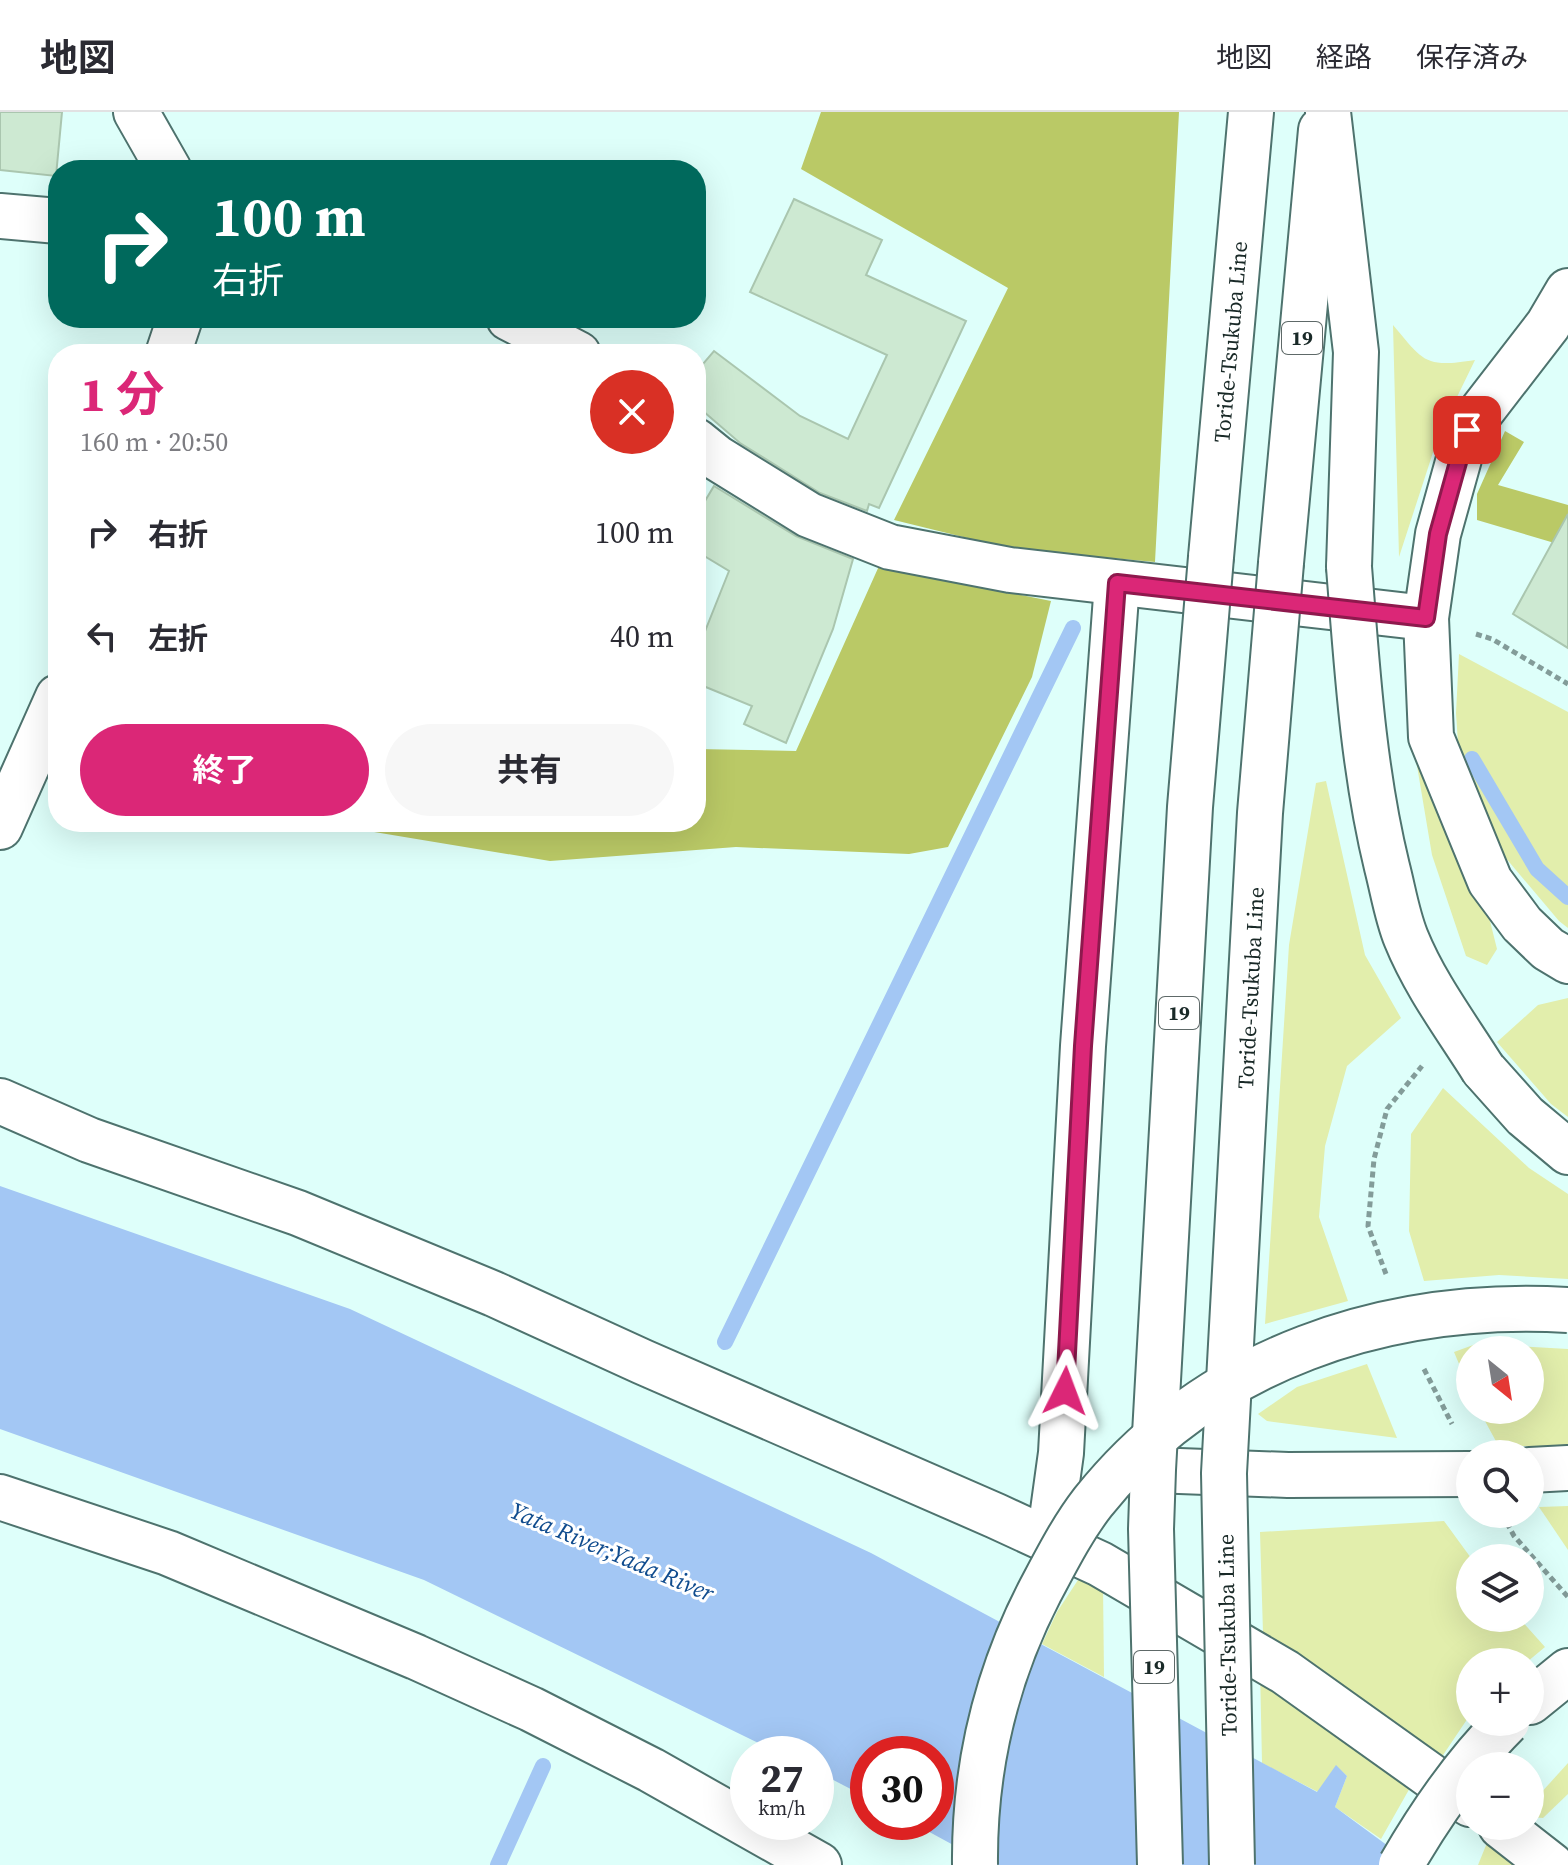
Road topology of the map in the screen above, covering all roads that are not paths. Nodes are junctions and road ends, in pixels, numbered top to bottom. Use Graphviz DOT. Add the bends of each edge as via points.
graph roads {
  1 [pos="136,112"];
  2 [pos="1251,112"];
  3 [pos="1325,112"];
  4 [pos="163,160"];
  5 [pos="0,216"];
  6 [pos="48,220"];
  7 [pos="1568,291"];
  8 [pos="528,328"];
  9 [pos="559,344"];
  10 [pos="706,449"];
  11 [pos="1117,583"];
  12 [pos="1426,618"];
  13 [pos="48,719"];
  14 [pos="0,827"];
  15 [pos="1568,961"];
  16 [pos="0,1101"];
  17 [pos="1568,1152"];
  18 [pos="1568,1310"];
  19 [pos="1153,1470"];
  20 [pos="1224,1473"];
  21 [pos="1456,1474"];
  22 [pos="0,1497"];
  23 [pos="1049,1540"];
  24 [pos="1568,1671"];
  25 [pos="1544,1691"];
  26 [pos="1494,1736"];
  27 [pos="1456,1794"];
  28 [pos="1519,1840"];
  29 [pos="819,1865"];
  30 [pos="975,1865"];
  31 [pos="1160,1865"];
  32 [pos="1232,1865"];
  33 [pos="1401,1865"];
  34 [pos="1551,1865"];
  1 -- 4 [label="main road"];
  2 -- 19 [label="main road, Toride-Tsukuba Line / 19, bridge" via="1189,822"];
  3 -- 17 [label="main road, bridge" via="1356,352 1349,567 1376,822 1406,937 1433,991 1483,1069 1525,1116"];
  3 -- 20 [label="main road, Toride-Tsukuba Line / 19, bridge" via="1260,813"];
  5 -- 6 [label="main road"];
  7 -- 12 [label="main road" via="1467,430 1438,534"];
  8 -- 9 [label="main road"];
  10 -- 11 [label="main road" via="809,515 890,547"];
  11 -- 12 [label="main road"];
  11 -- 23 [label="main road" via="1083,1046 1061,1453"];
  12 -- 15 [label="main road" via="1431,737 1490,881 1522,924"];
  13 -- 14 [label="main road"];
  16 -- 23 [label="main road" via="89,1140 298,1213 494,1294"];
  18 -- 30 [label="main road, bridge" via="1447,1312 1372,1325 1297,1349 1184,1414 1132,1458 1092,1504 1056,1561 1003,1678 984,1749"];
  19 -- 20 [label="main road"];
  19 -- 31 [label="main road, Toride-Tsukuba Line / 19, bridge"];
  20 -- 21 [label="main road"];
  20 -- 32 [label="main road, Toride-Tsukuba Line / 19, bridge"];
  22 -- 29 [label="main road" via="168,1553 416,1657 651,1770"];
  23 -- 27 [label="main road" via="1285,1672"];
  24 -- 25 [label="main road"];
  26 -- 33 [label="main road, bridge" via="1438,1804"];
  28 -- 34 [label="main road"];
}
